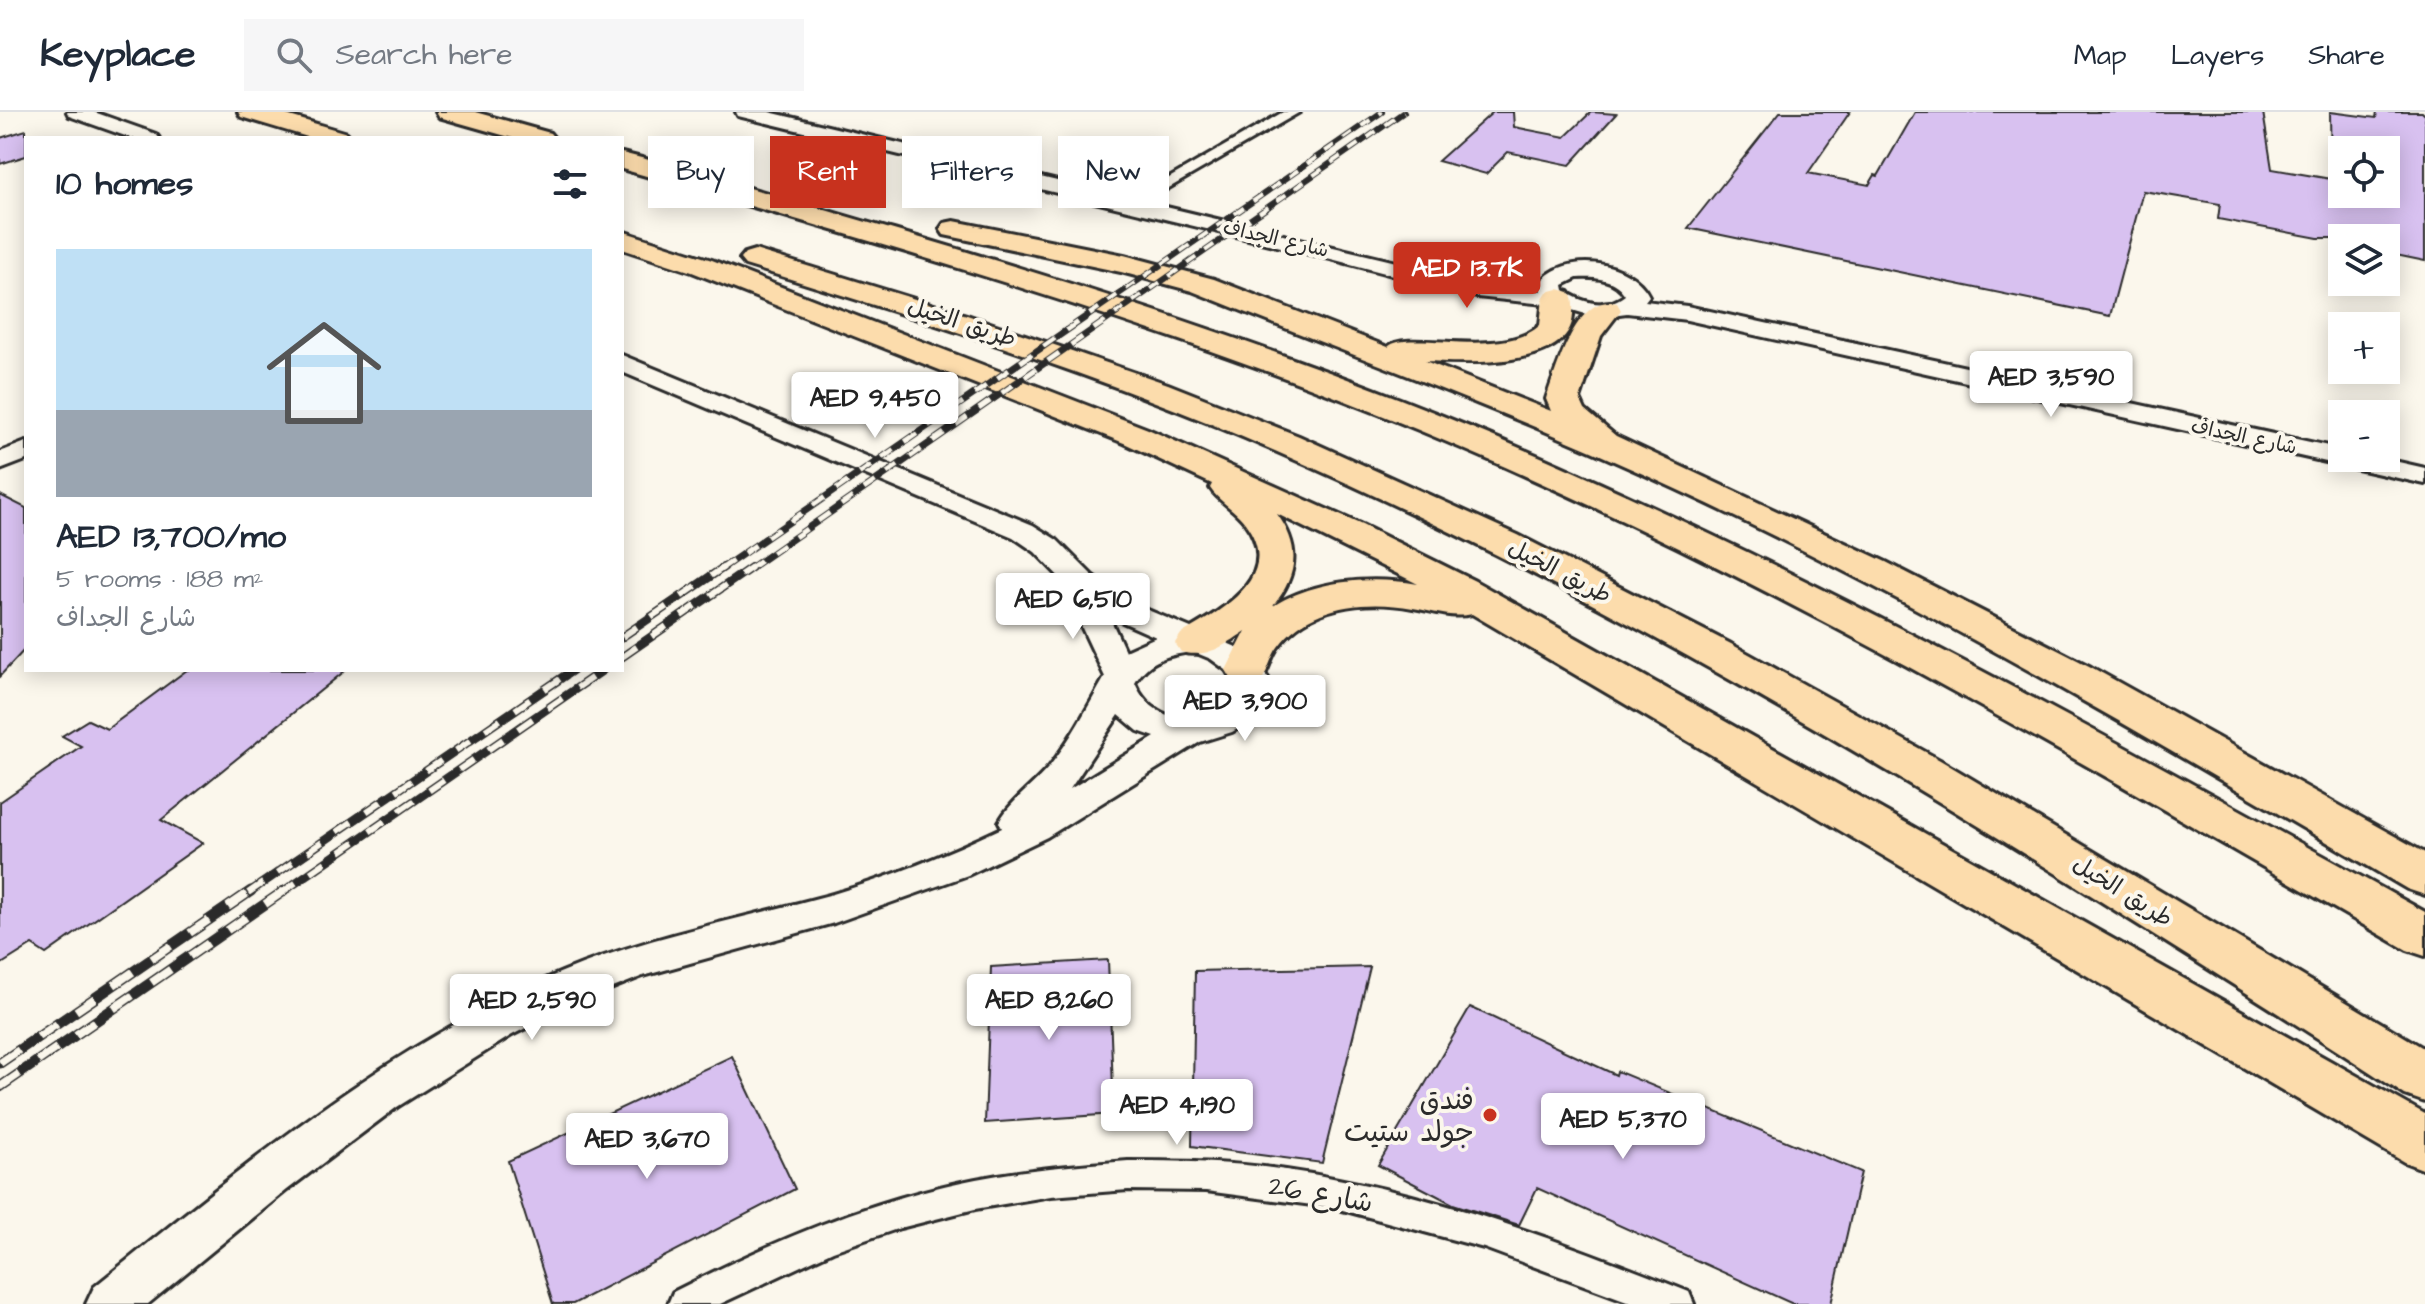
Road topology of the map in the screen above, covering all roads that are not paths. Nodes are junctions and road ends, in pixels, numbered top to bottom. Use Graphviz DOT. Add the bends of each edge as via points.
graph roads {
  1 [pos="76,112"];
  2 [pos="250,112"];
  3 [pos="448,112"];
  4 [pos="745,112"];
  5 [pos="1293,112"];
  6 [pos="143,136"];
  7 [pos="331,136"];
  8 [pos="534,136"];
  9 [pos="624,162"];
  10 [pos="648,169"];
  11 [pos="1175,181"];
  12 [pos="1169,182"];
  13 [pos="1169,185"];
  14 [pos="1058,186"];
  15 [pos="754,188"];
  16 [pos="754,199"];
  17 [pos="1147,208"];
  18 [pos="1181,216"];
  19 [pos="624,220"];
  20 [pos="624,241"];
  21 [pos="1558,291"];
  22 [pos="1622,303"];
  23 [pos="1253,305"];
  24 [pos="624,364"];
  25 [pos="24,432"];
  26 [pos="1136,436"];
  27 [pos="0,442"];
  28 [pos="24,451"];
  29 [pos="1629,454"];
  30 [pos="0,462"];
  31 [pos="2425,476"];
  32 [pos="1082,583"];
  33 [pos="1195,642"];
  34 [pos="1564,649"];
  35 [pos="1247,670"];
  36 [pos="1119,680"];
  37 [pos="1193,730"];
  38 [pos="983,850"];
  39 [pos="2425,876"];
  40 [pos="2425,936"];
  41 [pos="2425,1078"];
  42 [pos="2425,1144"];
  43 [pos="111,1304"];
  44 [pos="685,1304"];
  45 [pos="1677,1304"];
  1 -- 6 [label="street"];
  2 -- 7 [label="highway"];
  3 -- 8 [label="highway"];
  4 -- 14 [label="street, شارع الجداف"];
  5 -- 11 [label="street"];
  9 -- 10 [label="highway"];
  11 -- 12 [label="street"];
  11 -- 13 [label="street"];
  11 -- 18 [label="street" via="1167,203"];
  15 -- 23 [label="highway" via="1124,264"];
  16 -- 40 [label="highway" via="1189,331 1321,379 1555,477 1894,641"];
  17 -- 18 [label="street, شارع الجداف"];
  18 -- 21 [label="street, شارع الجداف" via="1518,297"];
  19 -- 41 [label="highway, طريق الخيل" via="1019,340 1271,436 1432,508 1773,683 1978,802"];
  20 -- 26 [label="highway" via="702,266"];
  21 -- 22 [label="street, شارع الجداف" via="1584,308"];
  21 -- 22 [label="street, شارع الجداف" via="1586,271 1609,274 1628,282"];
  21 -- 23 [label="highway" via="1556,324 1544,338 1466,353 1383,346"];
  22 -- 29 [label="highway" via="1586,335 1563,399 1578,423"];
  22 -- 31 [label="street, شارع الجداف"];
  23 -- 29 [label="highway"];
  24 -- 32 [label="street" via="1023,531 1066,563"];
  25 -- 27 [label="street"];
  26 -- 33 [label="highway" via="1248,502 1265,519 1274,539 1276,561 1255,603"];
  26 -- 34 [label="highway" via="1348,533"];
  28 -- 30 [label="street"];
  29 -- 39 [label="highway" via="1872,570 2076,677"];
  32 -- 33 [label="street" via="1132,615"];
  32 -- 36 [label="street"];
  33 -- 35 [label="street" via="1218,647"];
  33 -- 36 [label="street" via="1140,654"];
  34 -- 35 [label="highway" via="1455,604 1413,594 1368,592 1323,598 1284,617 1259,642"];
  34 -- 42 [label="highway"];
  35 -- 37 [label="street" via="1252,685 1236,715"];
  36 -- 37 [label="street" via="1126,705 1148,723"];
  36 -- 38 [label="street" via="1081,750 1055,784"];
  37 -- 38 [label="street" via="1033,828"];
  38 -- 43 [label="street" via="871,896 644,958 560,991 474,1034 389,1087"];
  44 -- 45 [label="street, شارع 26" via="810,1242 953,1196 1096,1176 1190,1175 1285,1184 1379,1203 1584,1267"];
}
